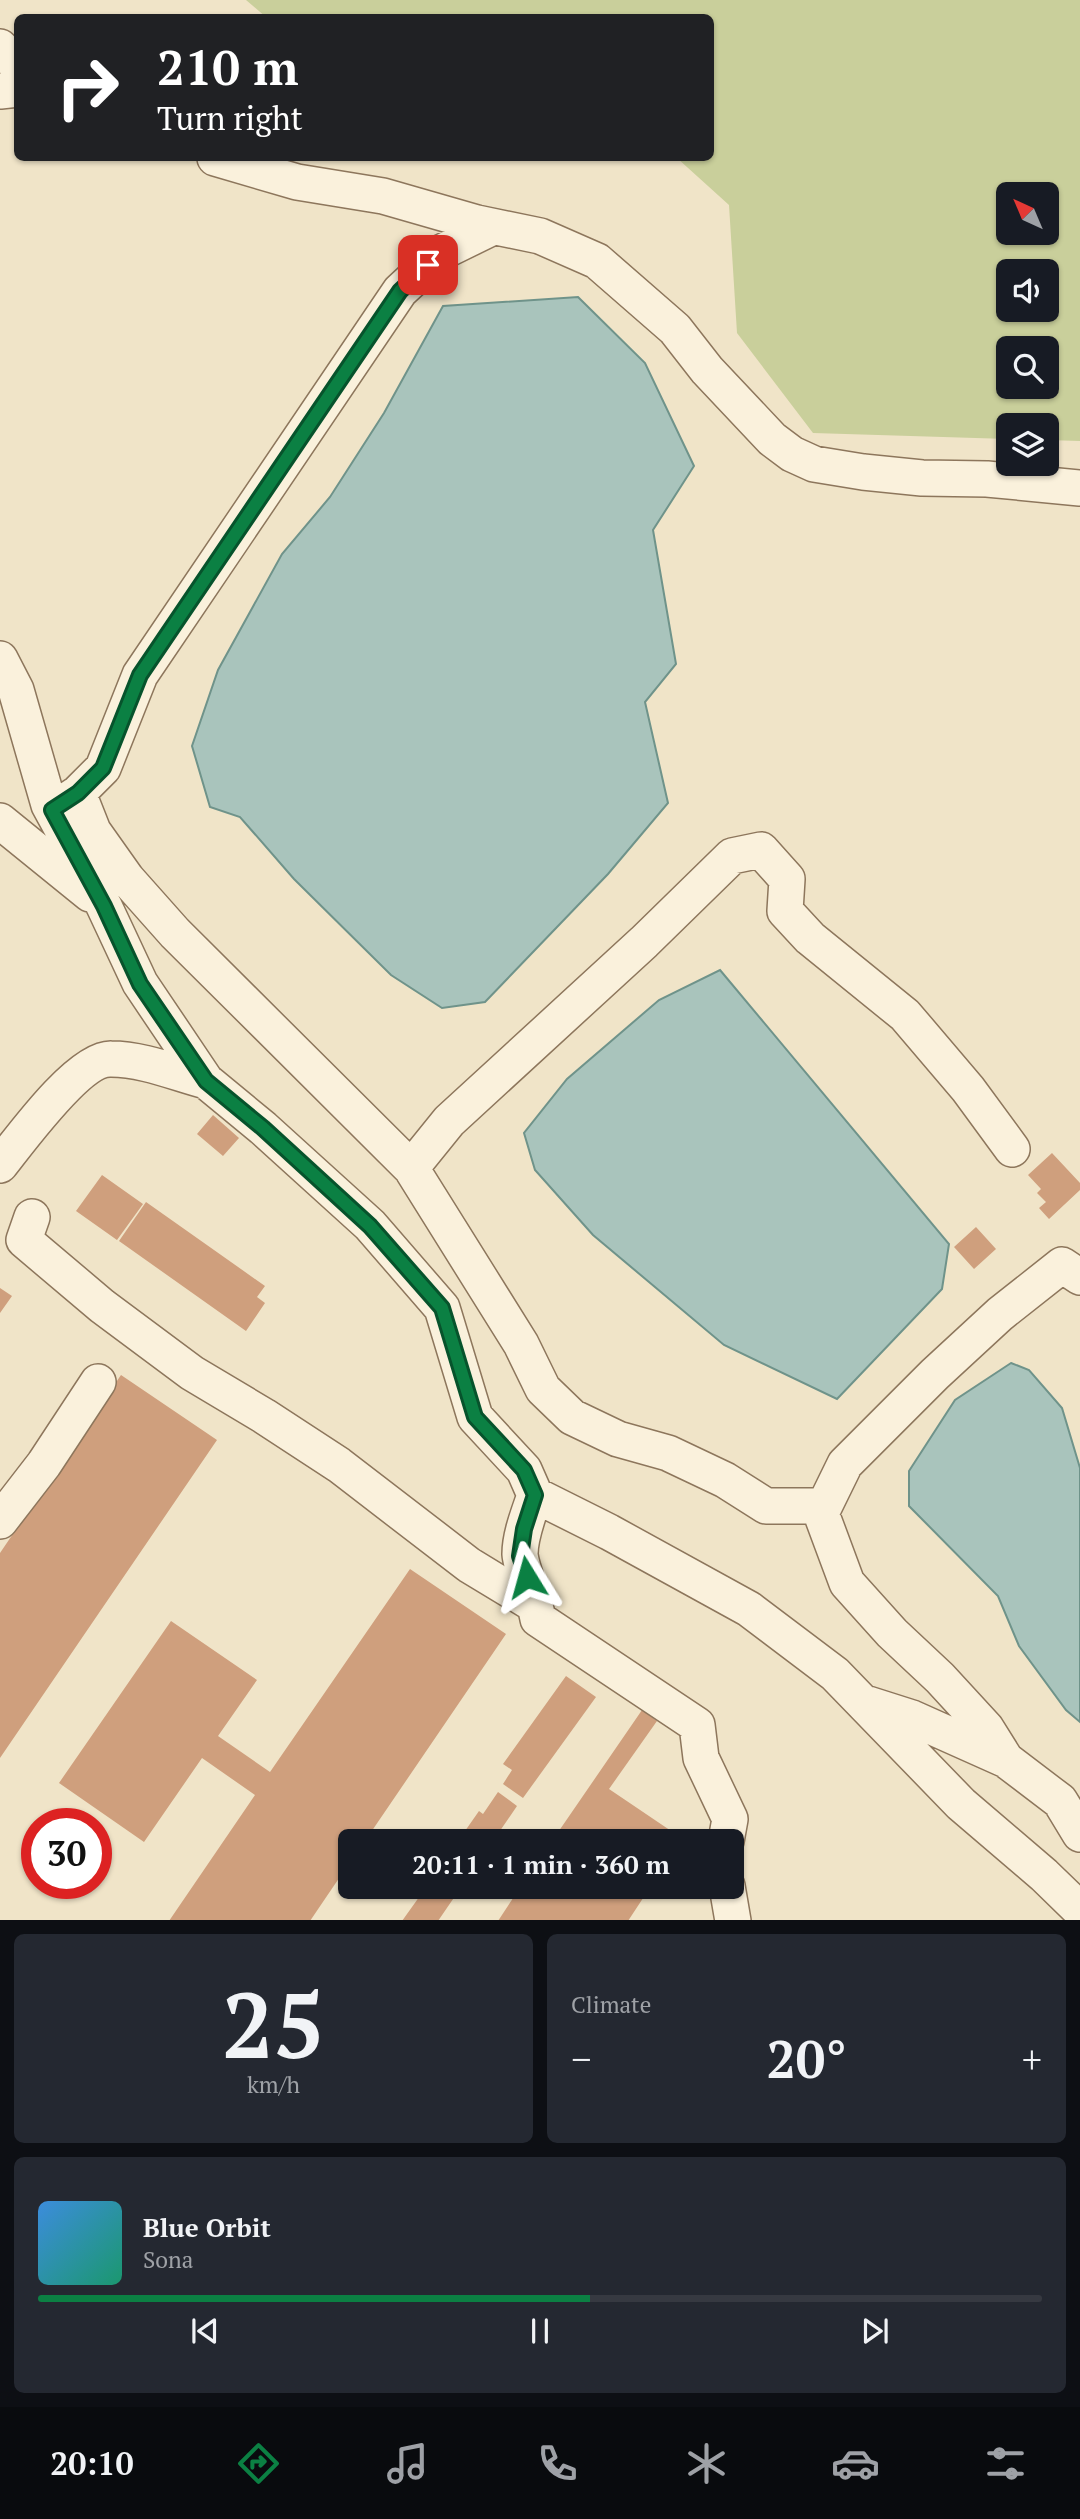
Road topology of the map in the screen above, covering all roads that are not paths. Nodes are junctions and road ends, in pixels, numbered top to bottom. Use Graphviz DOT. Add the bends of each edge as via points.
graph roads {
  1 [pos="0,47"];
  2 [pos="14,62"];
  3 [pos="225,161"];
  4 [pos="494,227"];
  5 [pos="1080,488"];
  6 [pos="0,659"];
  7 [pos="65,802"];
  8 [pos="0,821"];
  9 [pos="104,906"];
  10 [pos="206,1081"];
  11 [pos="1013,1149"];
  12 [pos="0,1165"];
  13 [pos="411,1168"];
  14 [pos="32,1217"];
  15 [pos="1074,1262"];
  16 [pos="98,1382"];
  17 [pos="535,1495"];
  18 [pos="824,1506"];
  19 [pos="0,1521"];
  20 [pos="535,1605"];
  21 [pos="865,1703"];
  22 [pos="1006,1760"];
  23 [pos="728,1829"];
  24 [pos="1080,1834"];
  25 [pos="1080,1910"];
  1 -- 2 [label="street"];
  3 -- 4 [label="street" via="297,182 383,196"];
  4 -- 5 [label="street" via="540,236 597,261 675,328 707,370 772,439 814,464 922,478"];
  4 -- 7 [label="street" via="442,252 400,291 140,675 103,768"];
  6 -- 7 [label="street"];
  7 -- 9 [label="street"];
  7 -- 13 [label="street" via="167,924"];
  8 -- 9 [label="street"];
  9 -- 10 [label="street" via="140,984"];
  10 -- 12 [label="street" via="108,1058 82,1072 57,1095"];
  10 -- 17 [label="street" via="370,1226 442,1308 475,1417 524,1470"];
  11 -- 13 [label="street" via="905,1015 810,939 785,911 786,879 761,850 732,856 449,1121"];
  13 -- 18 [label="street" via="521,1343 543,1389 572,1417 618,1439 668,1453 766,1506"];
  14 -- 20 [label="street" via="24,1240 102,1306 192,1373 339,1465 469,1564"];
  15 -- 18 [label="street" via="1000,1314 972,1340 845,1464"];
  16 -- 19 [label="street"];
  17 -- 20 [label="street" via="520,1556"];
  17 -- 21 [label="street" via="749,1609 835,1674"];
  18 -- 22 [label="street" via="821,1513 847,1583 986,1728"];
  20 -- 23 [label="street" via="538,1619 697,1725 701,1758 730,1819"];
  21 -- 22 [label="street" via="912,1718"];
  21 -- 25 [label="street" via="961,1804"];
  22 -- 24 [label="street" via="1060,1801"];
}
